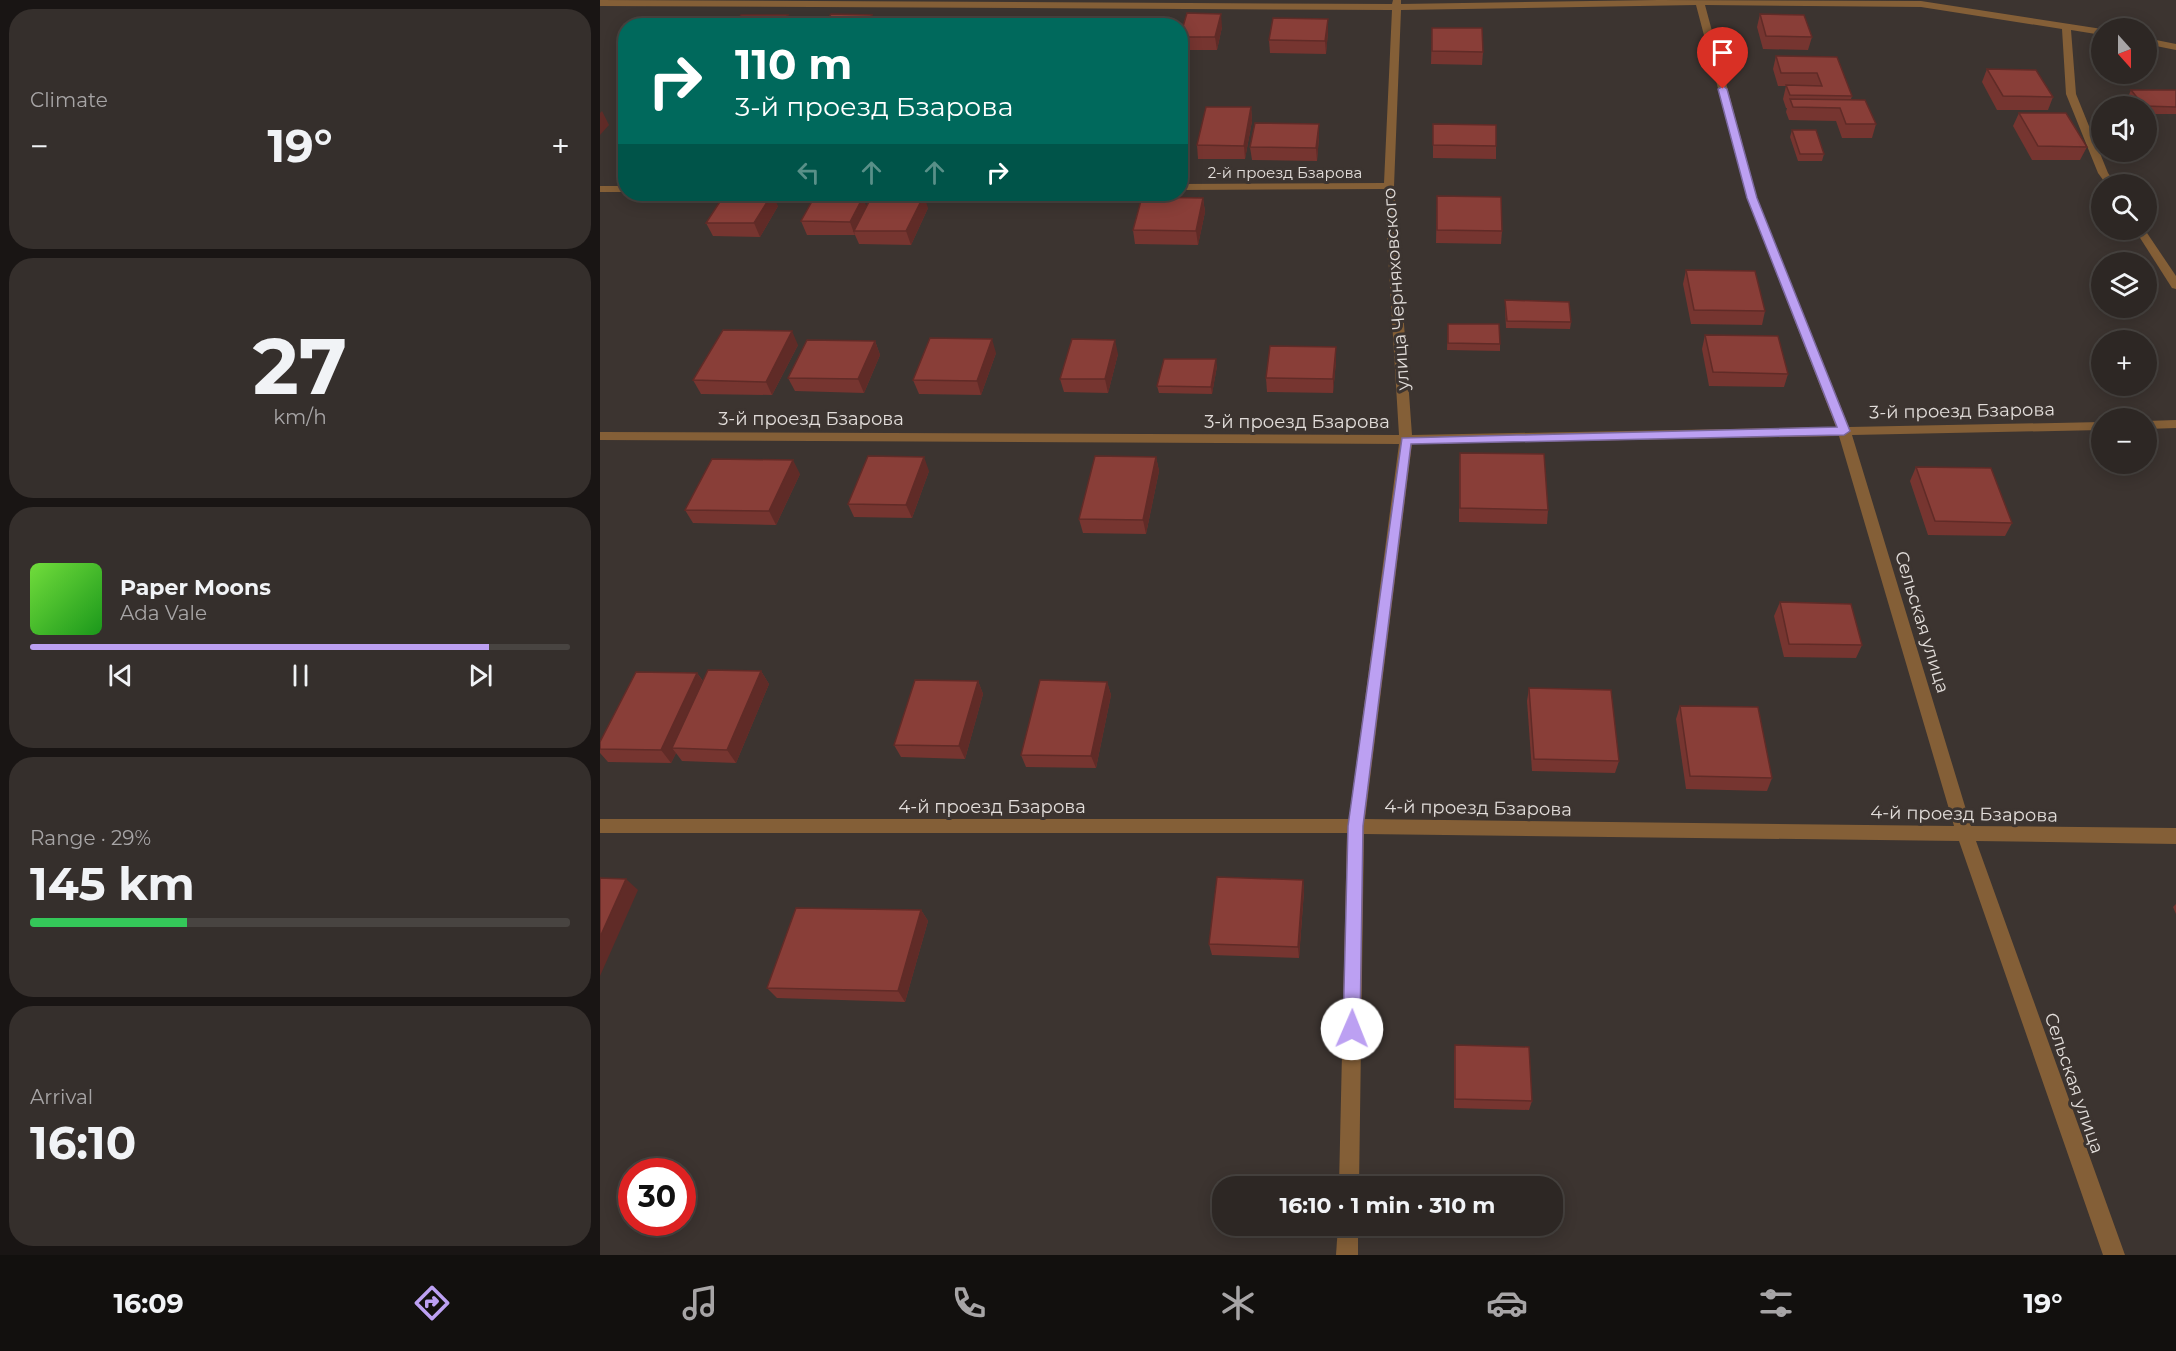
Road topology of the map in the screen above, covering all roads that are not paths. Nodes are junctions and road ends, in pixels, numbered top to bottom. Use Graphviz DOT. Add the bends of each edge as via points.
graph roads {
  1 [pos="1699,1"];
  2 [pos="600,3"];
  3 [pos="1397,4"];
  4 [pos="2066,25"];
  5 [pos="2091,30"];
  6 [pos="2157,43"];
  7 [pos="2176,47"];
  8 [pos="2104,174"];
  9 [pos="1389,186"];
  10 [pos="1188,187"];
  11 [pos="600,189"];
  12 [pos="618,189"];
  13 [pos="2147,240"];
  14 [pos="2176,285"];
  15 [pos="2176,424"];
  16 [pos="2157,425"];
  17 [pos="2091,426"];
  18 [pos="1844,431"];
  19 [pos="600,436"];
  20 [pos="1406,440"];
  21 [pos="600,826"];
  22 [pos="1356,826"];
  23 [pos="1965,833"];
  24 [pos="2176,836"];
  25 [pos="1349,1176"];
  26 [pos="1348,1236"];
  27 [pos="1347,1255"];
  28 [pos="2114,1255"];
  1 -- 3 [label="street"];
  1 -- 4 [label="street" via="1921,4"];
  1 -- 18 [label="street, Сельская улица" via="1752,198"];
  2 -- 3 [label="street"];
  3 -- 9 [label="street, улица Черняховского"];
  4 -- 5 [label="street"];
  4 -- 8 [label="street" via="2071,94"];
  6 -- 7 [label="street"];
  9 -- 10 [label="street, 2-й проезд Бзарова"];
  9 -- 20 [label="street, улица Черняховского"];
  11 -- 12 [label="street"];
  13 -- 14 [label="street"];
  15 -- 16 [label="street"];
  17 -- 18 [label="street, 3-й проезд Бзарова"];
  18 -- 20 [label="street, 3-й проезд Бзарова"];
  18 -- 23 [label="street, Сельская улица"];
  19 -- 20 [label="street, 3-й проезд Бзарова"];
  20 -- 22 [label="street, улица Черняховского"];
  21 -- 22 [label="street, 4-й проезд Бзарова"];
  22 -- 23 [label="street, 4-й проезд Бзарова"];
  22 -- 25 [label="street, улица Черняховского"];
  23 -- 24 [label="street, 4-й проезд Бзарова"];
  23 -- 28 [label="street, Сельская улица"];
  26 -- 27 [label="street"];
}
